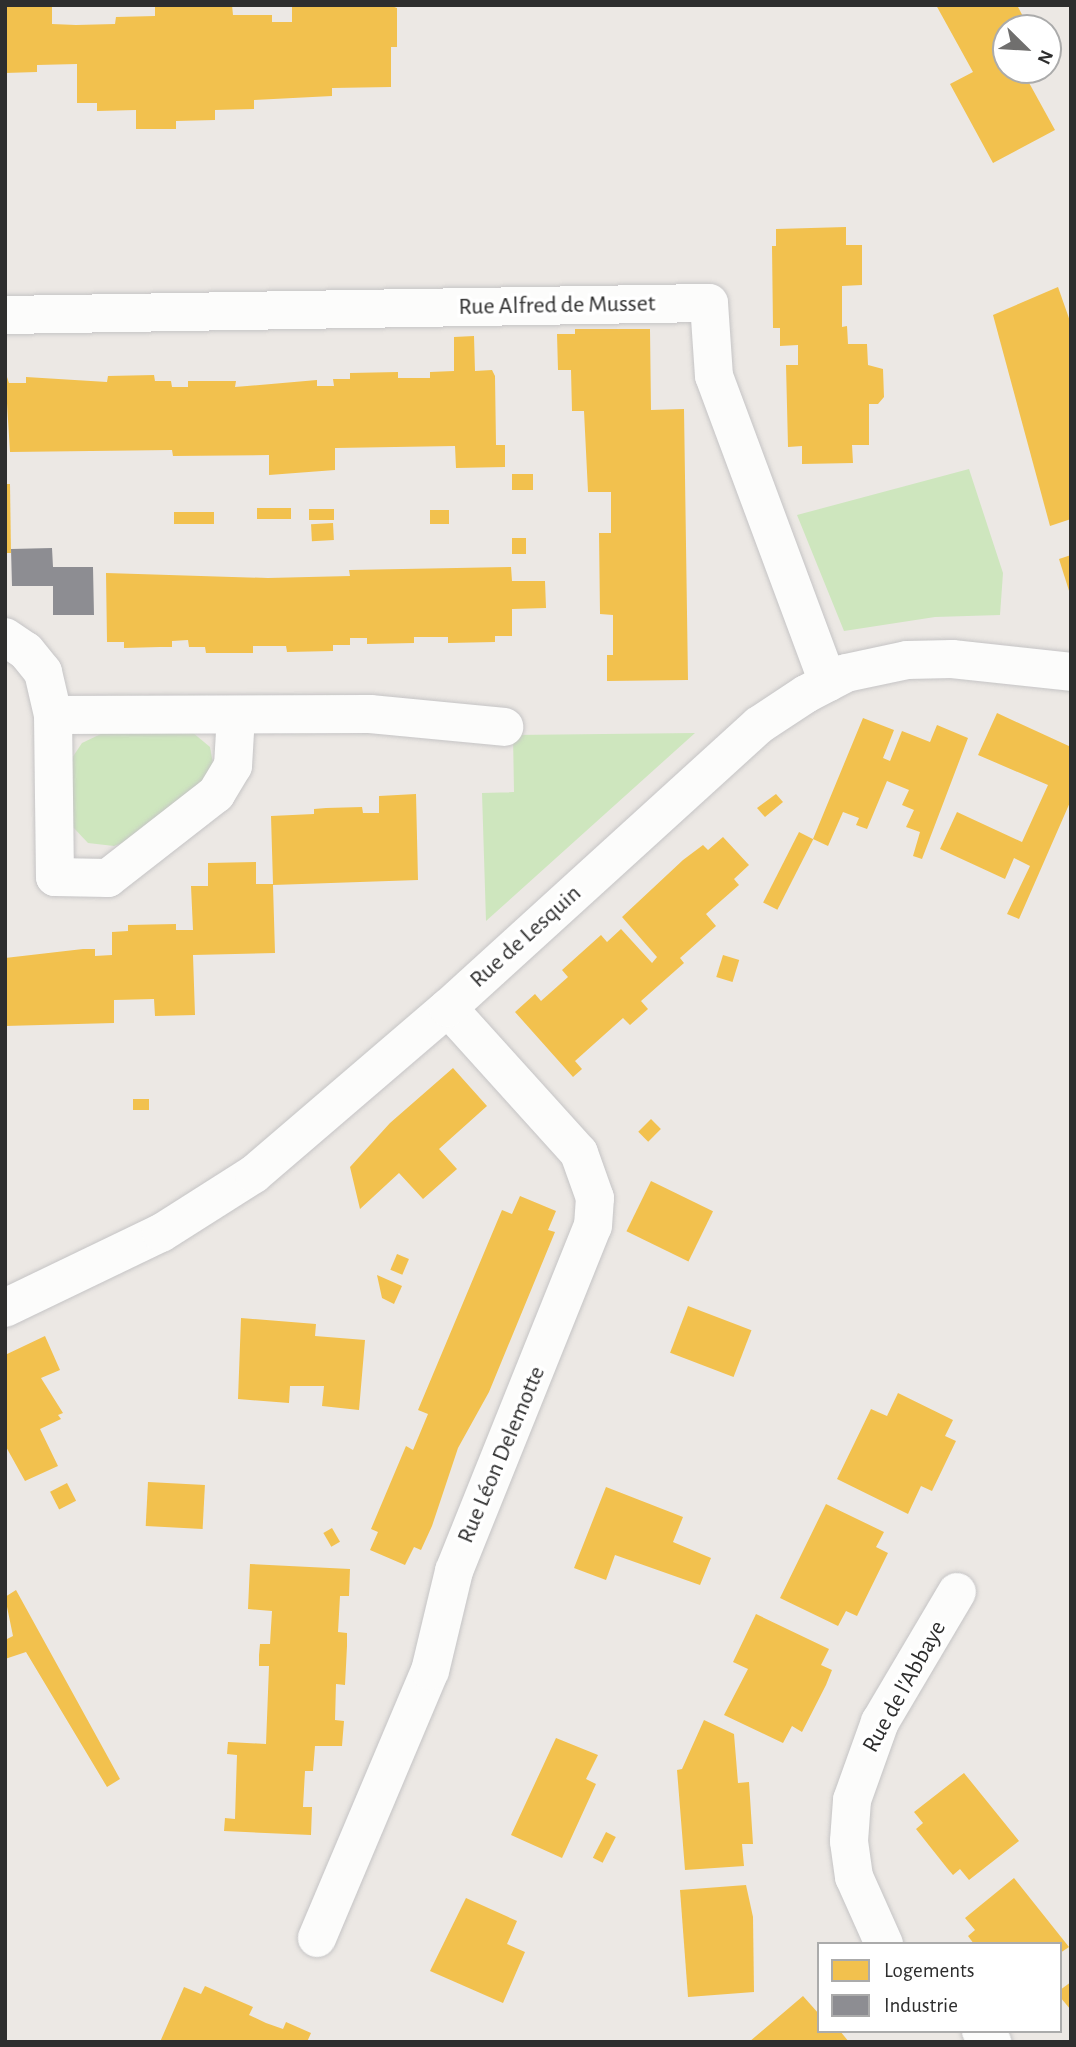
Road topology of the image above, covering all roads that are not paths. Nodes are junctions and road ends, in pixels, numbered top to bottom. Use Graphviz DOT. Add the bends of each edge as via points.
graph roads {
  1 [pos="5,315"];
  2 [pos="5,637"];
  3 [pos="1071,672"];
  4 [pos="828,682"];
  5 [pos="236,715"];
  6 [pos="52,716"];
  7 [pos="504,727"];
  8 [pos="448,1007"];
  9 [pos="5,1308"];
  10 [pos="957,1592"];
  11 [pos="317,1938"];
  12 [pos="883,1942"];
  1 -- 4 [label="street, Rue Alfred de Musset" via="709,303 714,376"];
  2 -- 6 [label="street" via="26,651 43,672"];
  3 -- 4 [label="street, Rue de Lesquin" via="929,659 875,665"];
  4 -- 8 [label="street, Rue de Lesquin" via="759,725"];
  5 -- 6 [label="street"];
  5 -- 6 [label="street" via="233,766 216,794 108,878 55,877"];
  5 -- 7 [label="street" via="370,714"];
  8 -- 9 [label="street, Rue de Lesquin" via="286,1150 229,1193 161,1233"];
  8 -- 11 [label="street, Rue Léon Delemotte" via="579,1153 595,1198 593,1226 453,1571 430,1671"];
  10 -- 12 [label="street, Rue de l'Abbaye" via="880,1722 852,1800 849,1841 854,1877"];
}
